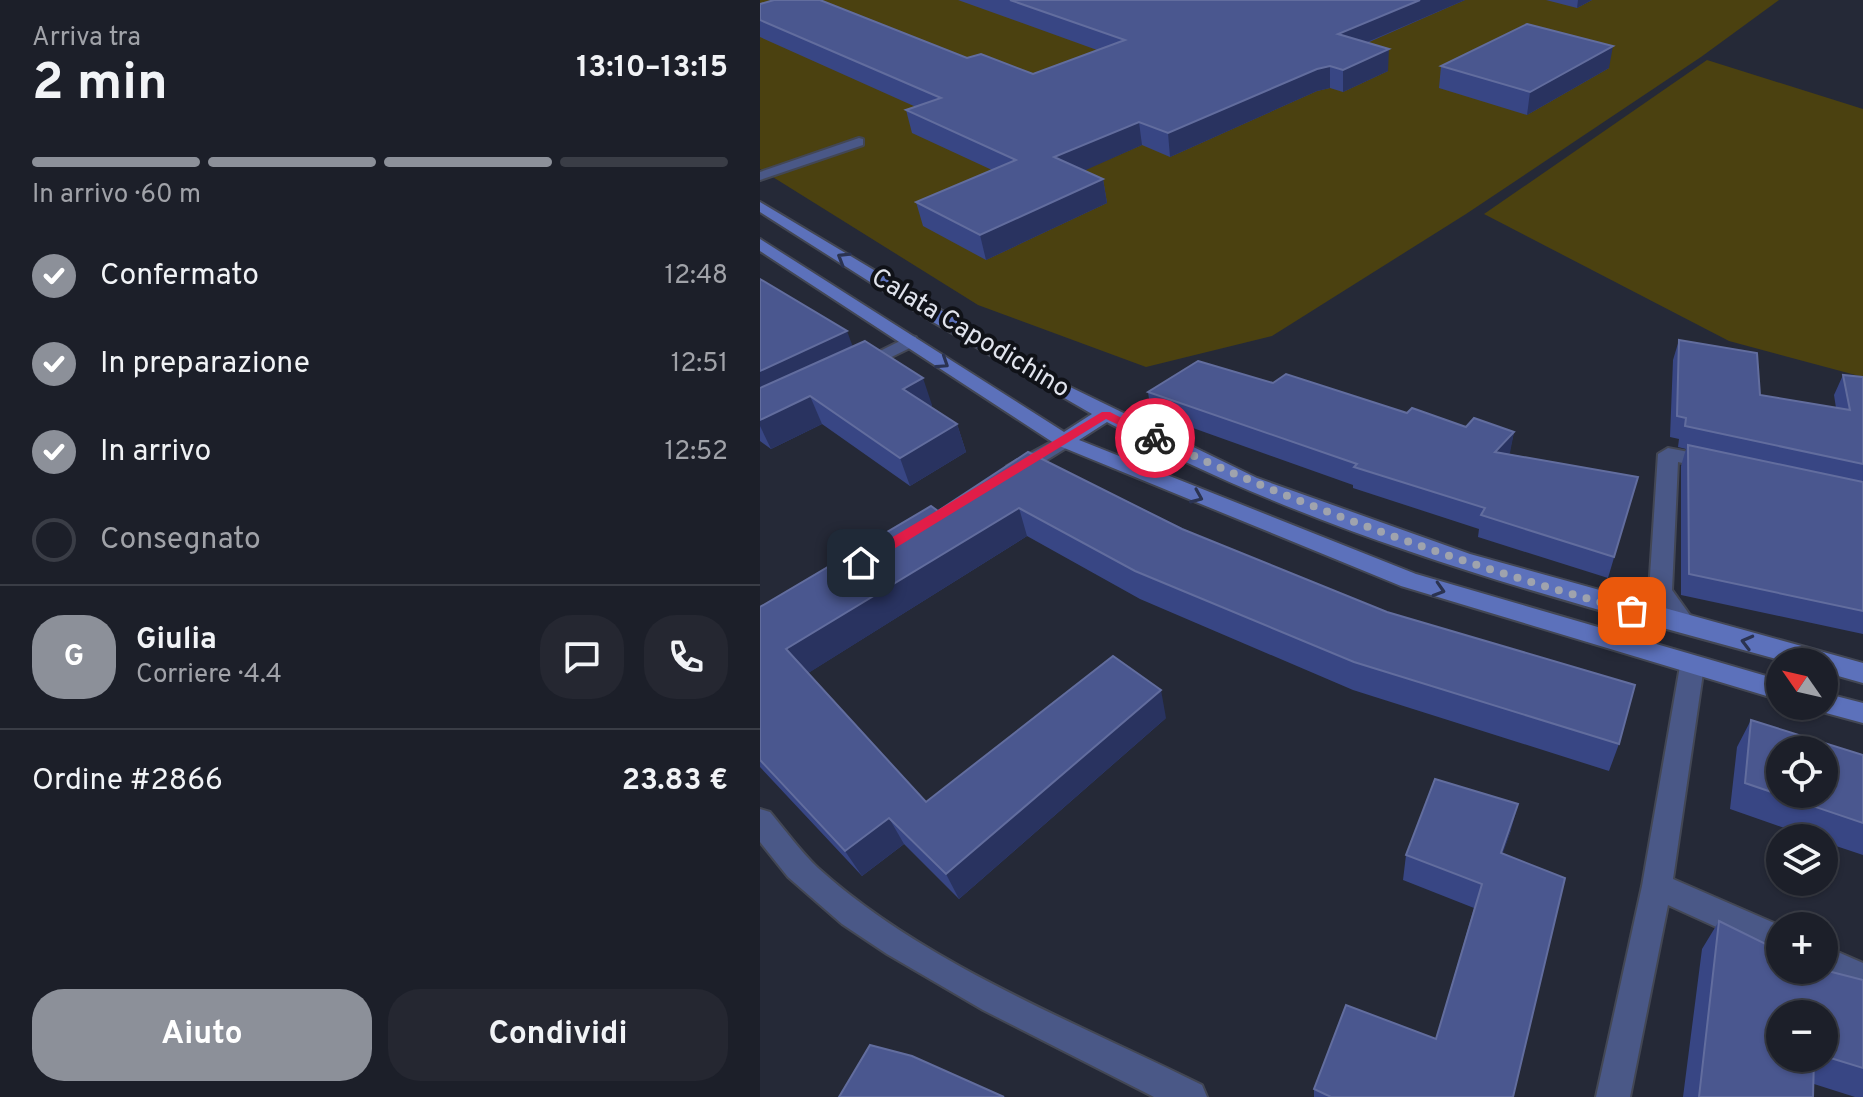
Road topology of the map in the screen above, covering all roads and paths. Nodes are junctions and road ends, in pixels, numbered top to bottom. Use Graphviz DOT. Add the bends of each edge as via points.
graph roads {
  1 [pos="859,142"];
  2 [pos="760,176"];
  3 [pos="760,206"];
  4 [pos="760,244"];
  5 [pos="910,341"];
  6 [pos="842,375"];
  7 [pos="1106,414"];
  8 [pos="1064,441"];
  9 [pos="1728,466"];
  10 [pos="998,481"];
  11 [pos="1685,625"];
  12 [pos="1771,648"];
  13 [pos="1692,666"];
  14 [pos="1838,666"];
  15 [pos="1863,673"];
  16 [pos="1766,686"];
  17 [pos="1838,707"];
  18 [pos="1863,713"];
  19 [pos="760,821"];
  20 [pos="1657,886"];
  21 [pos="1766,935"];
  22 [pos="1838,967"];
  23 [pos="1863,979"];
  24 [pos="1190,1097"];
  25 [pos="1613,1097"];
  1 -- 2 [label="lane"];
  7 -- 3 [label="main road, Calata Capodichino, one-way"];
  4 -- 5 [label="main road, Calata Capodichino"];
  5 -- 6 [label="street"];
  5 -- 8 [label="main road, Calata Capodichino, one-way"];
  7 -- 8 [label="main road"];
  7 -- 11 [label="main road, Calata Capodichino" via="1251,483 1524,582"];
  8 -- 10 [label="street"];
  8 -- 13 [label="main road, Calata Capodichino, one-way" via="1409,580"];
  9 -- 11 [label="street" via="1668,454 1660,591"];
  12 -- 11 [label="main road, Calata Capodichino, one-way"];
  11 -- 13 [label="main road"];
  13 -- 16 [label="main road, Calata Capodichino"];
  13 -- 20 [label="street"];
  14 -- 15 [label="main road, Calata Capodichino"];
  17 -- 18 [label="main road"];
  19 -- 24 [label="street" via="809,879 866,924 928,962"];
  20 -- 21 [label="street"];
  20 -- 25 [label="street"];
  22 -- 23 [label="street"];
}
